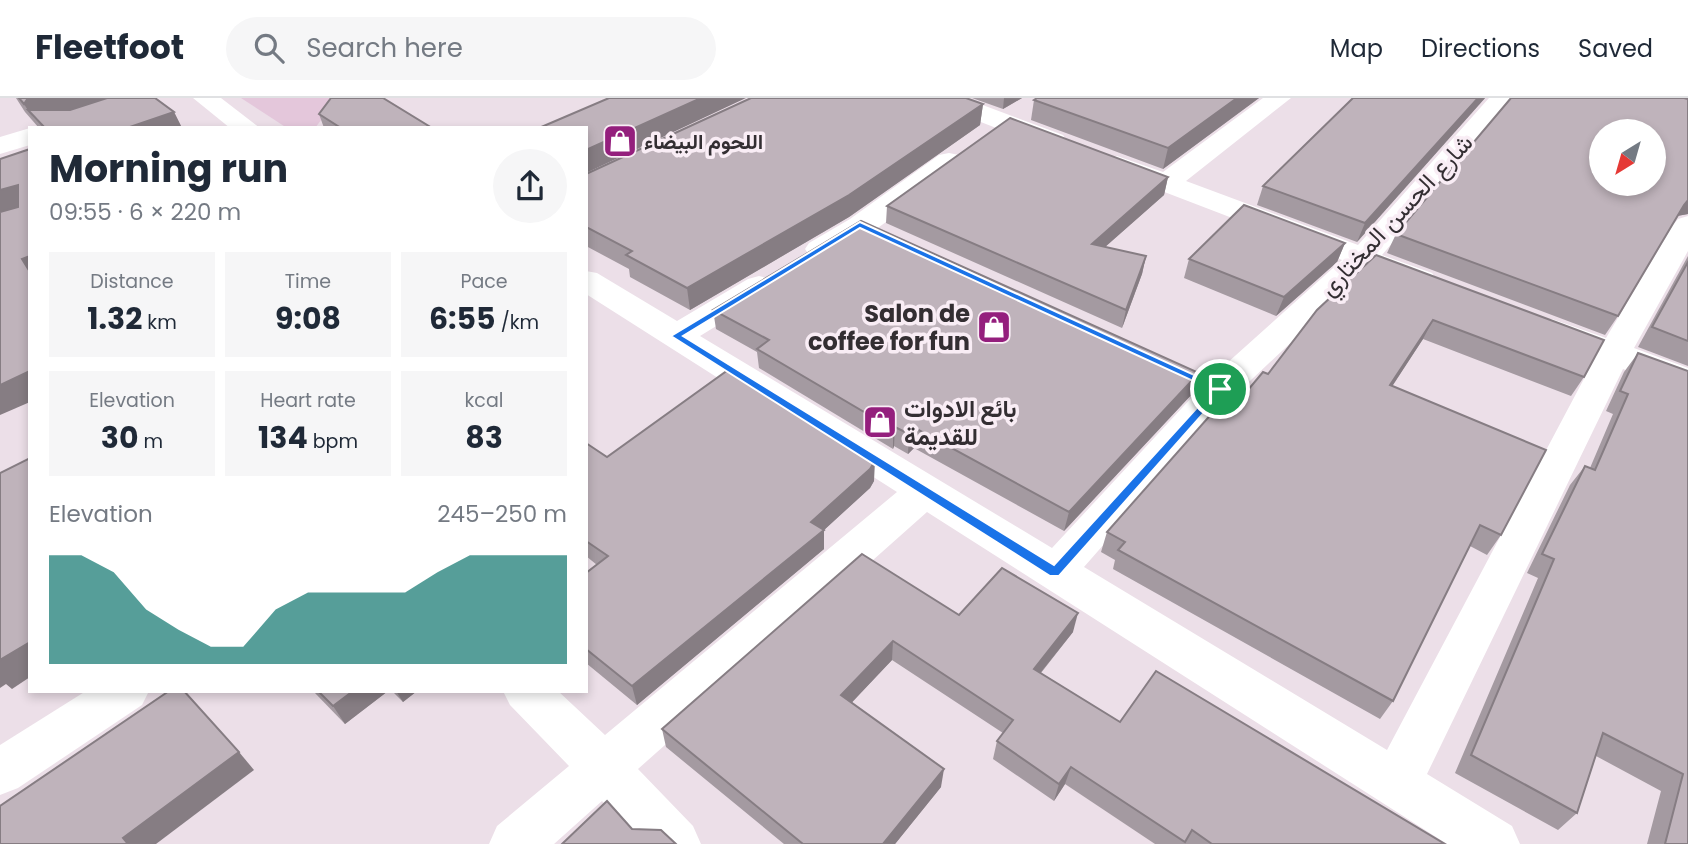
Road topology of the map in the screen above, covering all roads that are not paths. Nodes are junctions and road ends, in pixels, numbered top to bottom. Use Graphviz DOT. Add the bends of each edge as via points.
graph roads {
  1 [pos="205,98"];
  2 [pos="941,98"];
  3 [pos="1279,98"];
  4 [pos="1502,98"];
  5 [pos="1034,104"];
  6 [pos="244,126"];
  7 [pos="986,135"];
  8 [pos="28,137"];
  9 [pos="0,146"];
  10 [pos="1166,183"];
  11 [pos="860,225"];
  12 [pos="1688,225"];
  13 [pos="897,242"];
  14 [pos="1363,258"];
  15 [pos="588,281"];
  16 [pos="1451,291"];
  17 [pos="1526,320"];
  18 [pos="676,336"];
  19 [pos="1614,353"];
  20 [pos="1688,381"];
  21 [pos="926,490"];
  22 [pos="1055,572"];
  23 [pos="122,693"];
  24 [pos="528,693"];
  25 [pos="603,766"];
  26 [pos="0,772"];
  27 [pos="1396,784"];
  28 [pos="515,844"];
  29 [pos="675,844"];
  30 [pos="1494,844"];
  1 -- 6 [label="street"];
  2 -- 7 [label="street"];
  3 -- 10 [label="street"];
  4 -- 14 [label="street, شارع الحسن المختاري"];
  5 -- 7 [label="street"];
  7 -- 10 [label="street" via="1086,153"];
  7 -- 11 [label="street"];
  8 -- 9 [label="street"];
  10 -- 14 [label="street"];
  11 -- 13 [label="street"];
  11 -- 18 [label="street"];
  12 -- 19 [label="street"];
  14 -- 16 [label="street"];
  14 -- 22 [label="street, شارع الحسن المختاري" via="1208,384"];
  15 -- 18 [label="street"];
  17 -- 19 [label="street"];
  18 -- 21 [label="street"];
  19 -- 20 [label="street"];
  19 -- 27 [label="street"];
  21 -- 22 [label="street"];
  21 -- 25 [label="street"];
  22 -- 27 [label="street"];
  23 -- 26 [label="street"];
  24 -- 25 [label="street"];
  25 -- 28 [label="street"];
  25 -- 29 [label="street"];
  27 -- 30 [label="street"];
}
